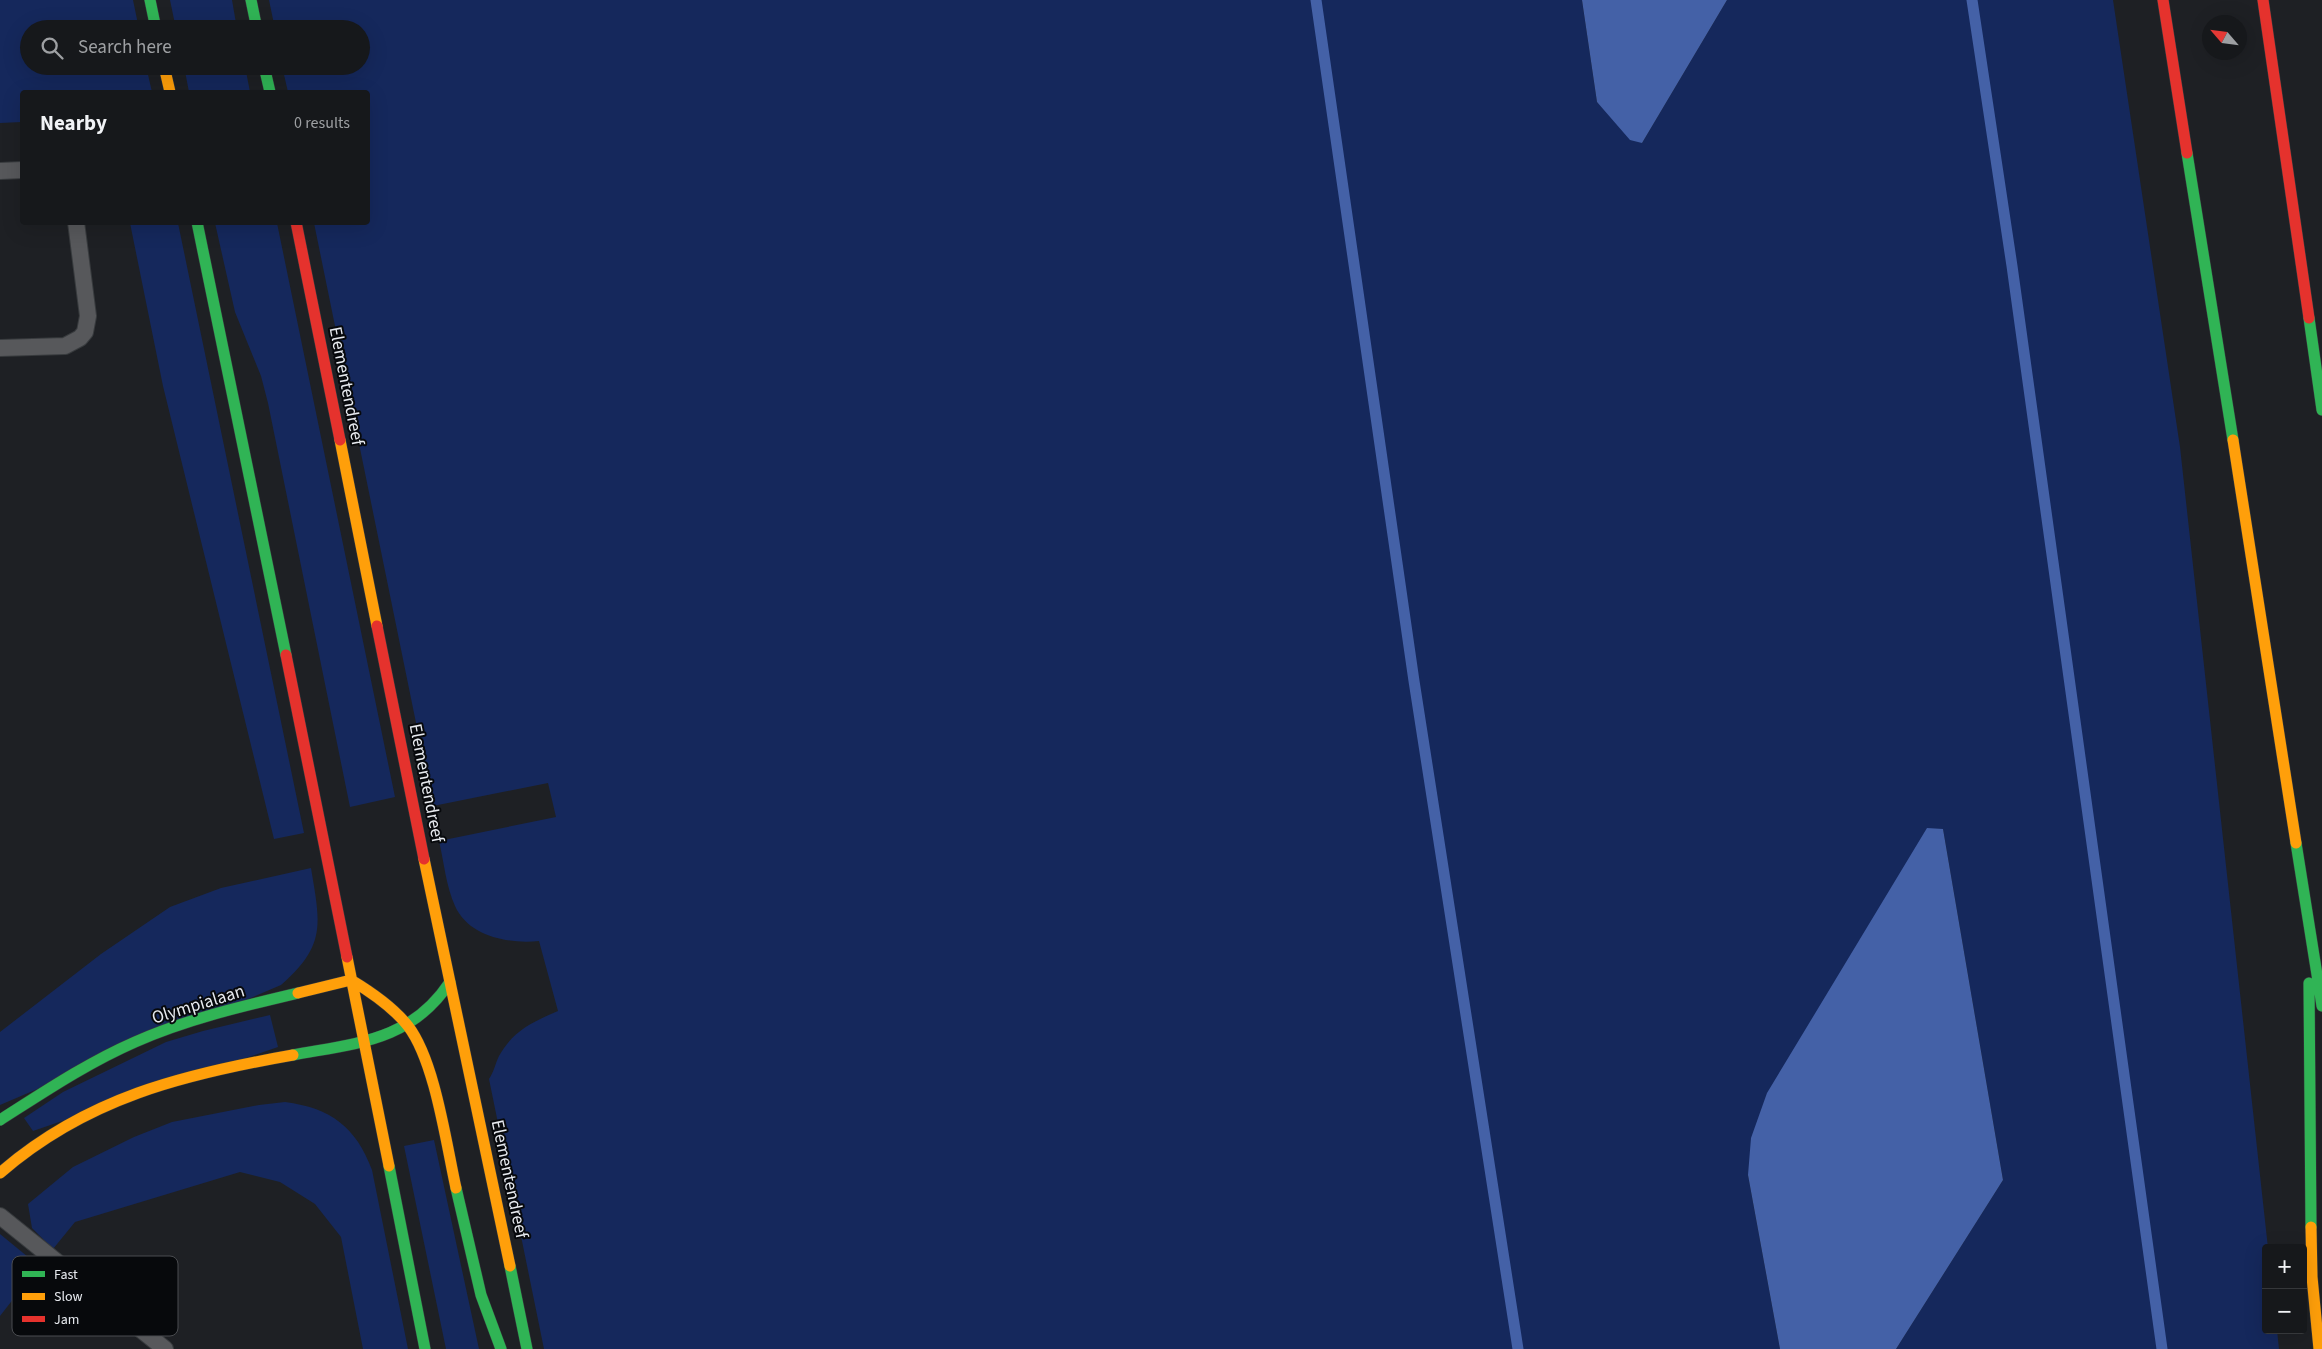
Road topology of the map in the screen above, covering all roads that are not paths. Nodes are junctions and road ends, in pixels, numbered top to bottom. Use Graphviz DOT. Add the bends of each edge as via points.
graph roads {
  1 [pos="150,0"];
  2 [pos="251,0"];
  3 [pos="2163,0"];
  4 [pos="2263,0"];
  5 [pos="154,20"];
  6 [pos="255,20"];
  7 [pos="166,75"];
  8 [pos="266,75"];
  9 [pos="170,90"];
  10 [pos="270,90"];
  11 [pos="0,170"];
  12 [pos="20,170"];
  13 [pos="76,225"];
  14 [pos="198,225"];
  15 [pos="297,225"];
  16 [pos="0,348"];
  17 [pos="2322,410"];
  18 [pos="2309,927"];
  19 [pos="351,980"];
  20 [pos="450,982"];
  21 [pos="2322,1006"];
  22 [pos="408,1026"];
  23 [pos="364,1040"];
  24 [pos="0,1120"];
  25 [pos="0,1174"];
  26 [pos="0,1216"];
  27 [pos="50,1256"];
  28 [pos="149,1336"];
  29 [pos="165,1349"];
  30 [pos="425,1349"];
  31 [pos="501,1349"];
  32 [pos="527,1349"];
  33 [pos="2319,1349"];
  1 -- 5 [label="main road"];
  2 -- 6 [label="main road"];
  3 -- 18 [label="main road"];
  4 -- 17 [label="main road"];
  7 -- 9 [label="main road"];
  8 -- 10 [label="main road"];
  11 -- 12 [label="lane"];
  13 -- 16 [label="lane" via="88,316 85,332 65,346"];
  14 -- 19 [label="main road"];
  15 -- 20 [label="main road, Elementendreef"];
  18 -- 21 [label="main road"];
  18 -- 33 [label="main road" via="2312,1277"];
  19 -- 22 [label="main road" via="373,993"];
  19 -- 23 [label="main road"];
  19 -- 24 [label="main road, Olympialaan" via="183,1023 86,1066"];
  20 -- 22 [label="main road" via="437,1003"];
  20 -- 32 [label="main road, Elementendreef"];
  22 -- 23 [label="main road"];
  22 -- 31 [label="main road" via="428,1064 481,1295"];
  23 -- 25 [label="main road" via="162,1083 111,1101 65,1123 16,1158"];
  23 -- 30 [label="main road"];
  26 -- 27 [label="lane"];
  28 -- 29 [label="lane"];
}
